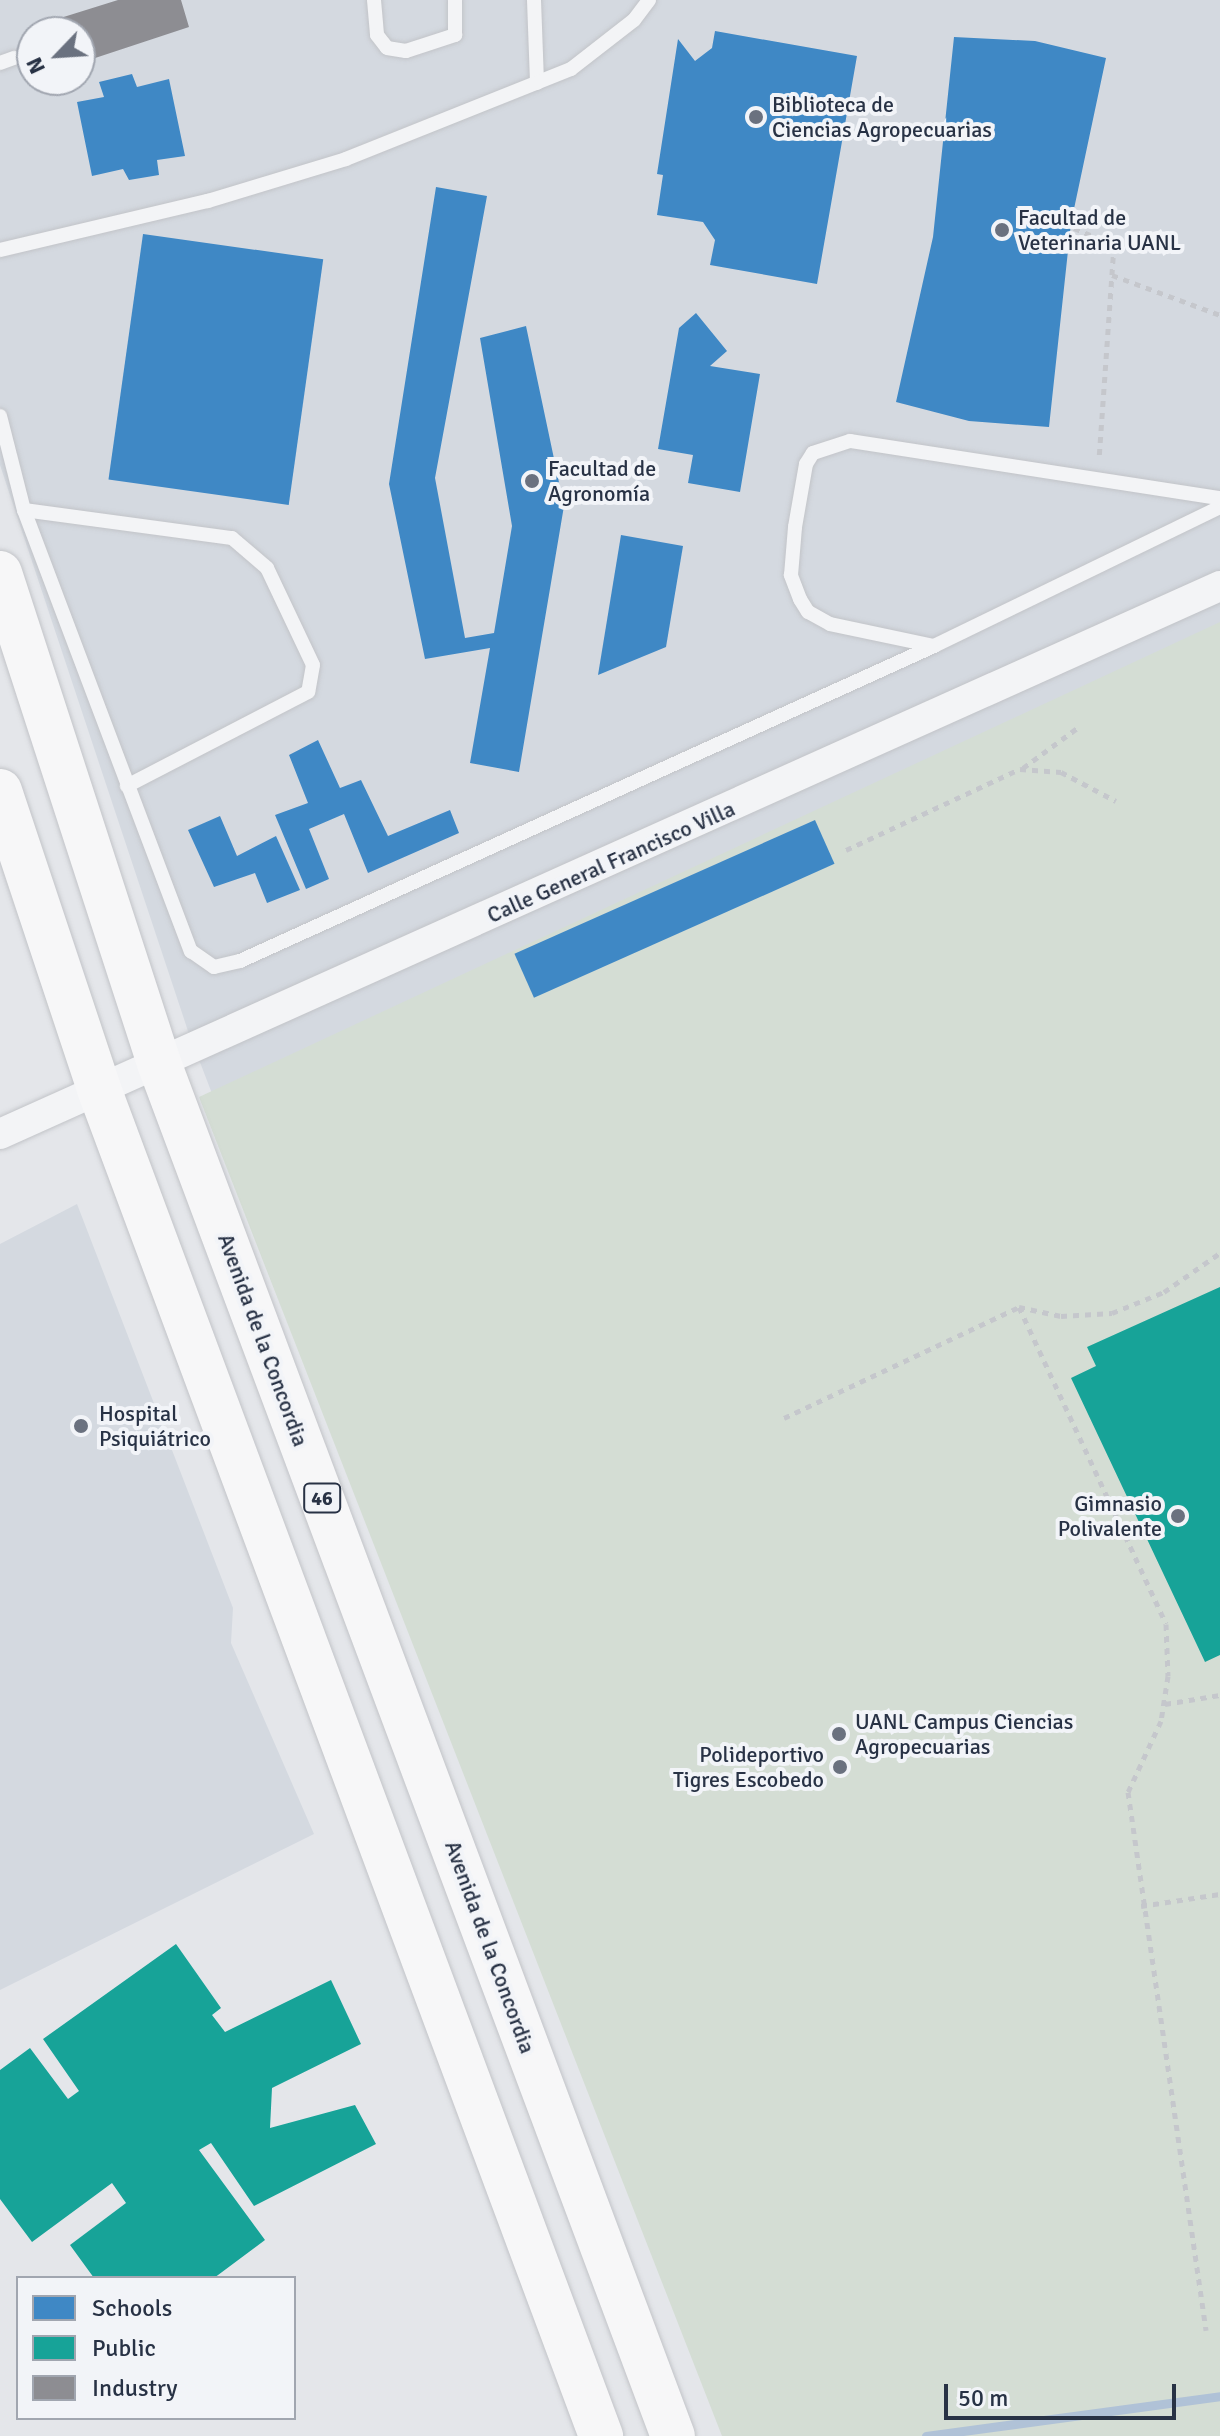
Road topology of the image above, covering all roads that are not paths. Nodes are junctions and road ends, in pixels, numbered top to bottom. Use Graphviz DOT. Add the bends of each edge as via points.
graph roads {
  1 [pos="374,0"];
  2 [pos="455,0"];
  3 [pos="534,0"];
  4 [pos="649,0"];
  5 [pos="537,83"];
  6 [pos="0,250"];
  7 [pos="0,416"];
  8 [pos="1220,498"];
  9 [pos="1220,507"];
  10 [pos="24,510"];
  11 [pos="0,573"];
  12 [pos="1220,586"];
  13 [pos="934,646"];
  14 [pos="127,786"];
  15 [pos="0,791"];
  16 [pos="159,1063"];
  17 [pos="99,1089"];
  18 [pos="0,1134"];
  19 [pos="669,2425"];
  20 [pos="599,2431"];
  1 -- 2 [label="lane" via="377,35 387,48 406,51 455,35"];
  3 -- 5 [label="lane"];
  4 -- 5 [label="lane" via="597,52"];
  5 -- 6 [label="lane" via="287,179"];
  7 -- 10 [label="lane"];
  8 -- 13 [label="lane" via="850,441 813,453 806,464 791,575 808,612 830,624"];
  9 -- 13 [label="lane"];
  10 -- 14 [label="lane"];
  10 -- 14 [label="lane" via="232,538 267,568 313,665 308,692"];
  11 -- 16 [label="main road, Avenida de la Concordia / 46"];
  12 -- 16 [label="street, Calle General Francisco Villa"];
  13 -- 14 [label="lane" via="227,966 214,967 191,951"];
  15 -- 17 [label="main road"];
  16 -- 17 [label="street, Calle General Francisco Villa"];
  16 -- 19 [label="main road, Avenida de la Concordia / 46"];
  17 -- 18 [label="street, Calle General Francisco Villa"];
  17 -- 20 [label="main road"];
}
